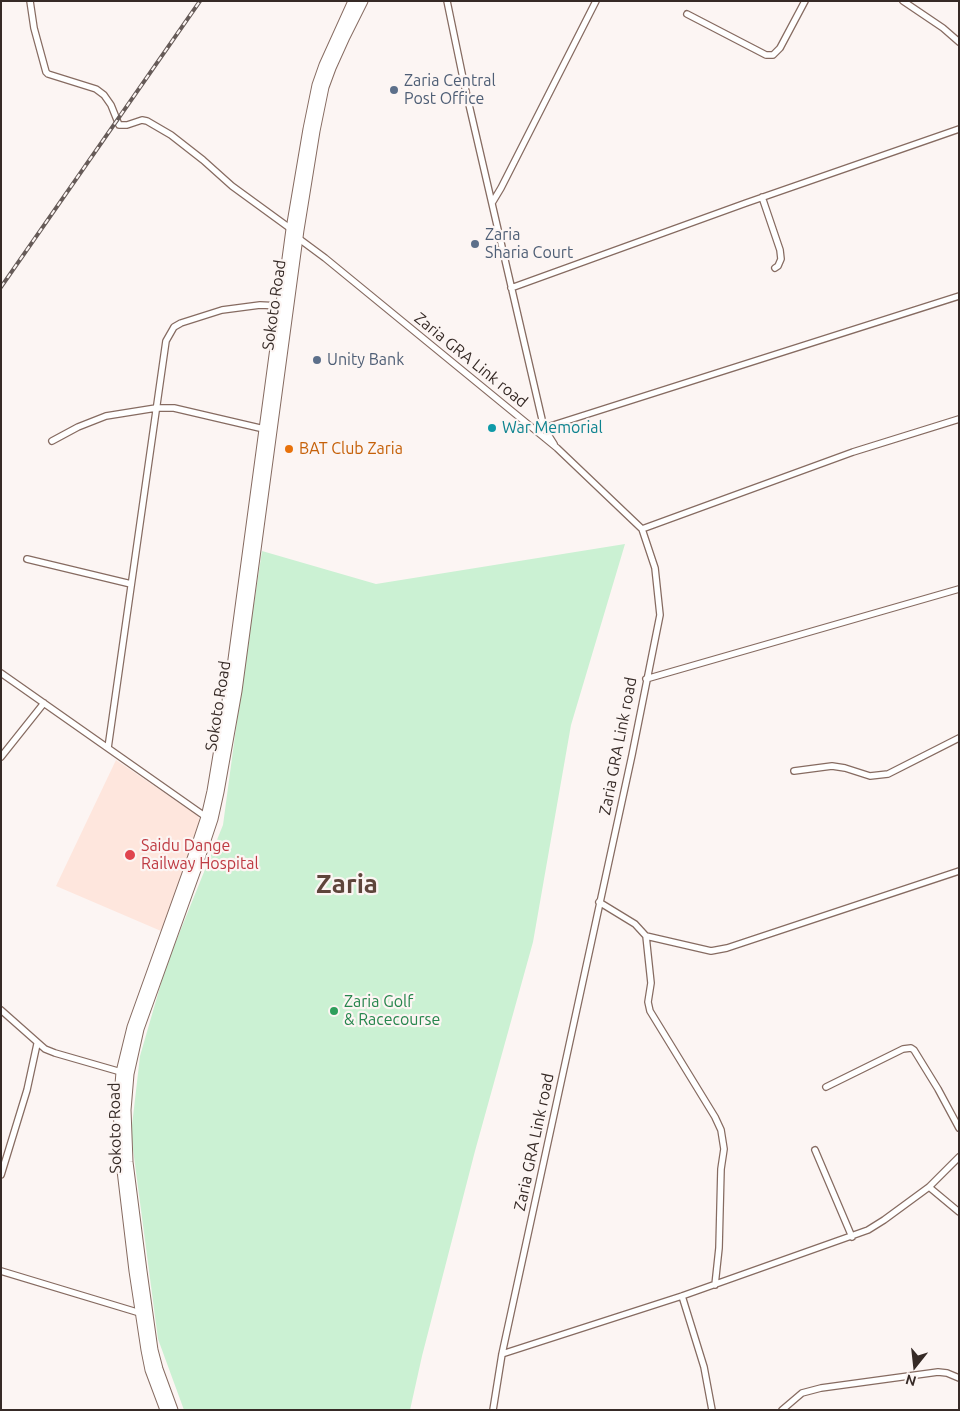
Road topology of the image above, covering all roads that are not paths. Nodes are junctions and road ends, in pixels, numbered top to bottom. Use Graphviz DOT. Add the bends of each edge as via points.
graph roads {
  1 [pos="30,1"];
  2 [pos="353,1"];
  3 [pos="363,1"];
  4 [pos="447,1"];
  5 [pos="596,1"];
  6 [pos="805,1"];
  7 [pos="903,1"];
  8 [pos="687,14"];
  9 [pos="959,42"];
  10 [pos="959,129"];
  11 [pos="762,197"];
  12 [pos="492,202"];
  13 [pos="291,229"];
  14 [pos="298,238"];
  15 [pos="775,268"];
  16 [pos="511,288"];
  17 [pos="959,296"];
  18 [pos="281,306"];
  19 [pos="156,408"];
  20 [pos="959,419"];
  21 [pos="544,428"];
  22 [pos="264,429"];
  23 [pos="52,441"];
  24 [pos="557,448"];
  25 [pos="642,529"];
  26 [pos="27,559"];
  27 [pos="131,584"];
  28 [pos="959,589"];
  29 [pos="1,673"];
  30 [pos="646,680"];
  31 [pos="44,703"];
  32 [pos="959,738"];
  33 [pos="108,748"];
  34 [pos="1,757"];
  35 [pos="794,771"];
  36 [pos="206,817"];
  37 [pos="959,871"];
  38 [pos="599,902"];
  39 [pos="646,936"];
  40 [pos="1,1010"];
  41 [pos="38,1044"];
  42 [pos="121,1072"];
  43 [pos="826,1086"];
  44 [pos="959,1128"];
  45 [pos="815,1150"];
  46 [pos="959,1157"];
  47 [pos="1,1175"];
  48 [pos="929,1187"];
  49 [pos="959,1212"];
  50 [pos="852,1237"];
  51 [pos="1,1271"];
  52 [pos="714,1285"];
  53 [pos="682,1296"];
  54 [pos="140,1314"];
  55 [pos="502,1354"];
  56 [pos="959,1378"];
  57 [pos="165,1410"];
  58 [pos="172,1410"];
  59 [pos="492,1410"];
  60 [pos="712,1410"];
  61 [pos="782,1410"];
  1 -- 13 [label="street" via="34,28 48,74 96,89 111,105 119,125 142,120 171,135 232,186"];
  2 -- 13 [label="main road, Sokoto Road" via="317,85"];
  3 -- 14 [label="main road, Sokoto Road" via="324,87"];
  4 -- 12 [label="street"];
  5 -- 12 [label="street"];
  6 -- 8 [label="street" via="773,56"];
  7 -- 9 [label="street"];
  10 -- 11 [label="street"];
  11 -- 15 [label="street" via="780,250"];
  11 -- 16 [label="street"];
  12 -- 16 [label="street"];
  13 -- 18 [label="main road, Sokoto Road"];
  14 -- 24 [label="street, Zaria GRA Link road"];
  14 -- 58 [label="main road, Sokoto Road" via="237,691 219,792 196,870 139,1029 127,1090 128,1162 153,1350"];
  16 -- 21 [label="street"];
  17 -- 21 [label="street"];
  18 -- 19 [label="street" via="222,310 174,327 166,340"];
  18 -- 22 [label="main road, Sokoto Road"];
  19 -- 22 [label="street" via="174,408"];
  19 -- 23 [label="street" via="106,416"];
  19 -- 27 [label="street"];
  20 -- 25 [label="street" via="853,452"];
  21 -- 24 [label="street"];
  22 -- 36 [label="main road, Sokoto Road" via="229,689"];
  24 -- 25 [label="street, Zaria GRA Link road"];
  25 -- 30 [label="street, Zaria GRA Link road" via="655,568 660,615"];
  26 -- 27 [label="street"];
  27 -- 33 [label="street"];
  28 -- 30 [label="street"];
  29 -- 31 [label="street"];
  30 -- 38 [label="street, Zaria GRA Link road"];
  31 -- 33 [label="street"];
  31 -- 34 [label="street"];
  32 -- 35 [label="street" via="879,776 832,766"];
  33 -- 36 [label="street"];
  36 -- 42 [label="main road, Sokoto Road" via="134,1019"];
  37 -- 39 [label="street" via="727,948 711,951"];
  38 -- 39 [label="street" via="635,924"];
  38 -- 55 [label="street, Zaria GRA Link road"];
  39 -- 52 [label="street" via="650,1011 721,1130 724,1149"];
  40 -- 41 [label="street"];
  41 -- 42 [label="street" via="54,1053"];
  41 -- 47 [label="street"];
  42 -- 54 [label="main road, Sokoto Road" via="118,1109 121,1162"];
  43 -- 44 [label="street" via="911,1048 938,1088"];
  45 -- 50 [label="street"];
  46 -- 48 [label="street"];
  48 -- 49 [label="street"];
  48 -- 50 [label="street" via="884,1220"];
  50 -- 52 [label="street"];
  51 -- 54 [label="street"];
  52 -- 53 [label="street"];
  53 -- 55 [label="street"];
  53 -- 60 [label="street" via="704,1367"];
  54 -- 57 [label="main road, Sokoto Road" via="150,1370"];
  55 -- 59 [label="street, Zaria GRA Link road"];
  56 -- 61 [label="street" via="938,1372 821,1388 802,1393"];
}
